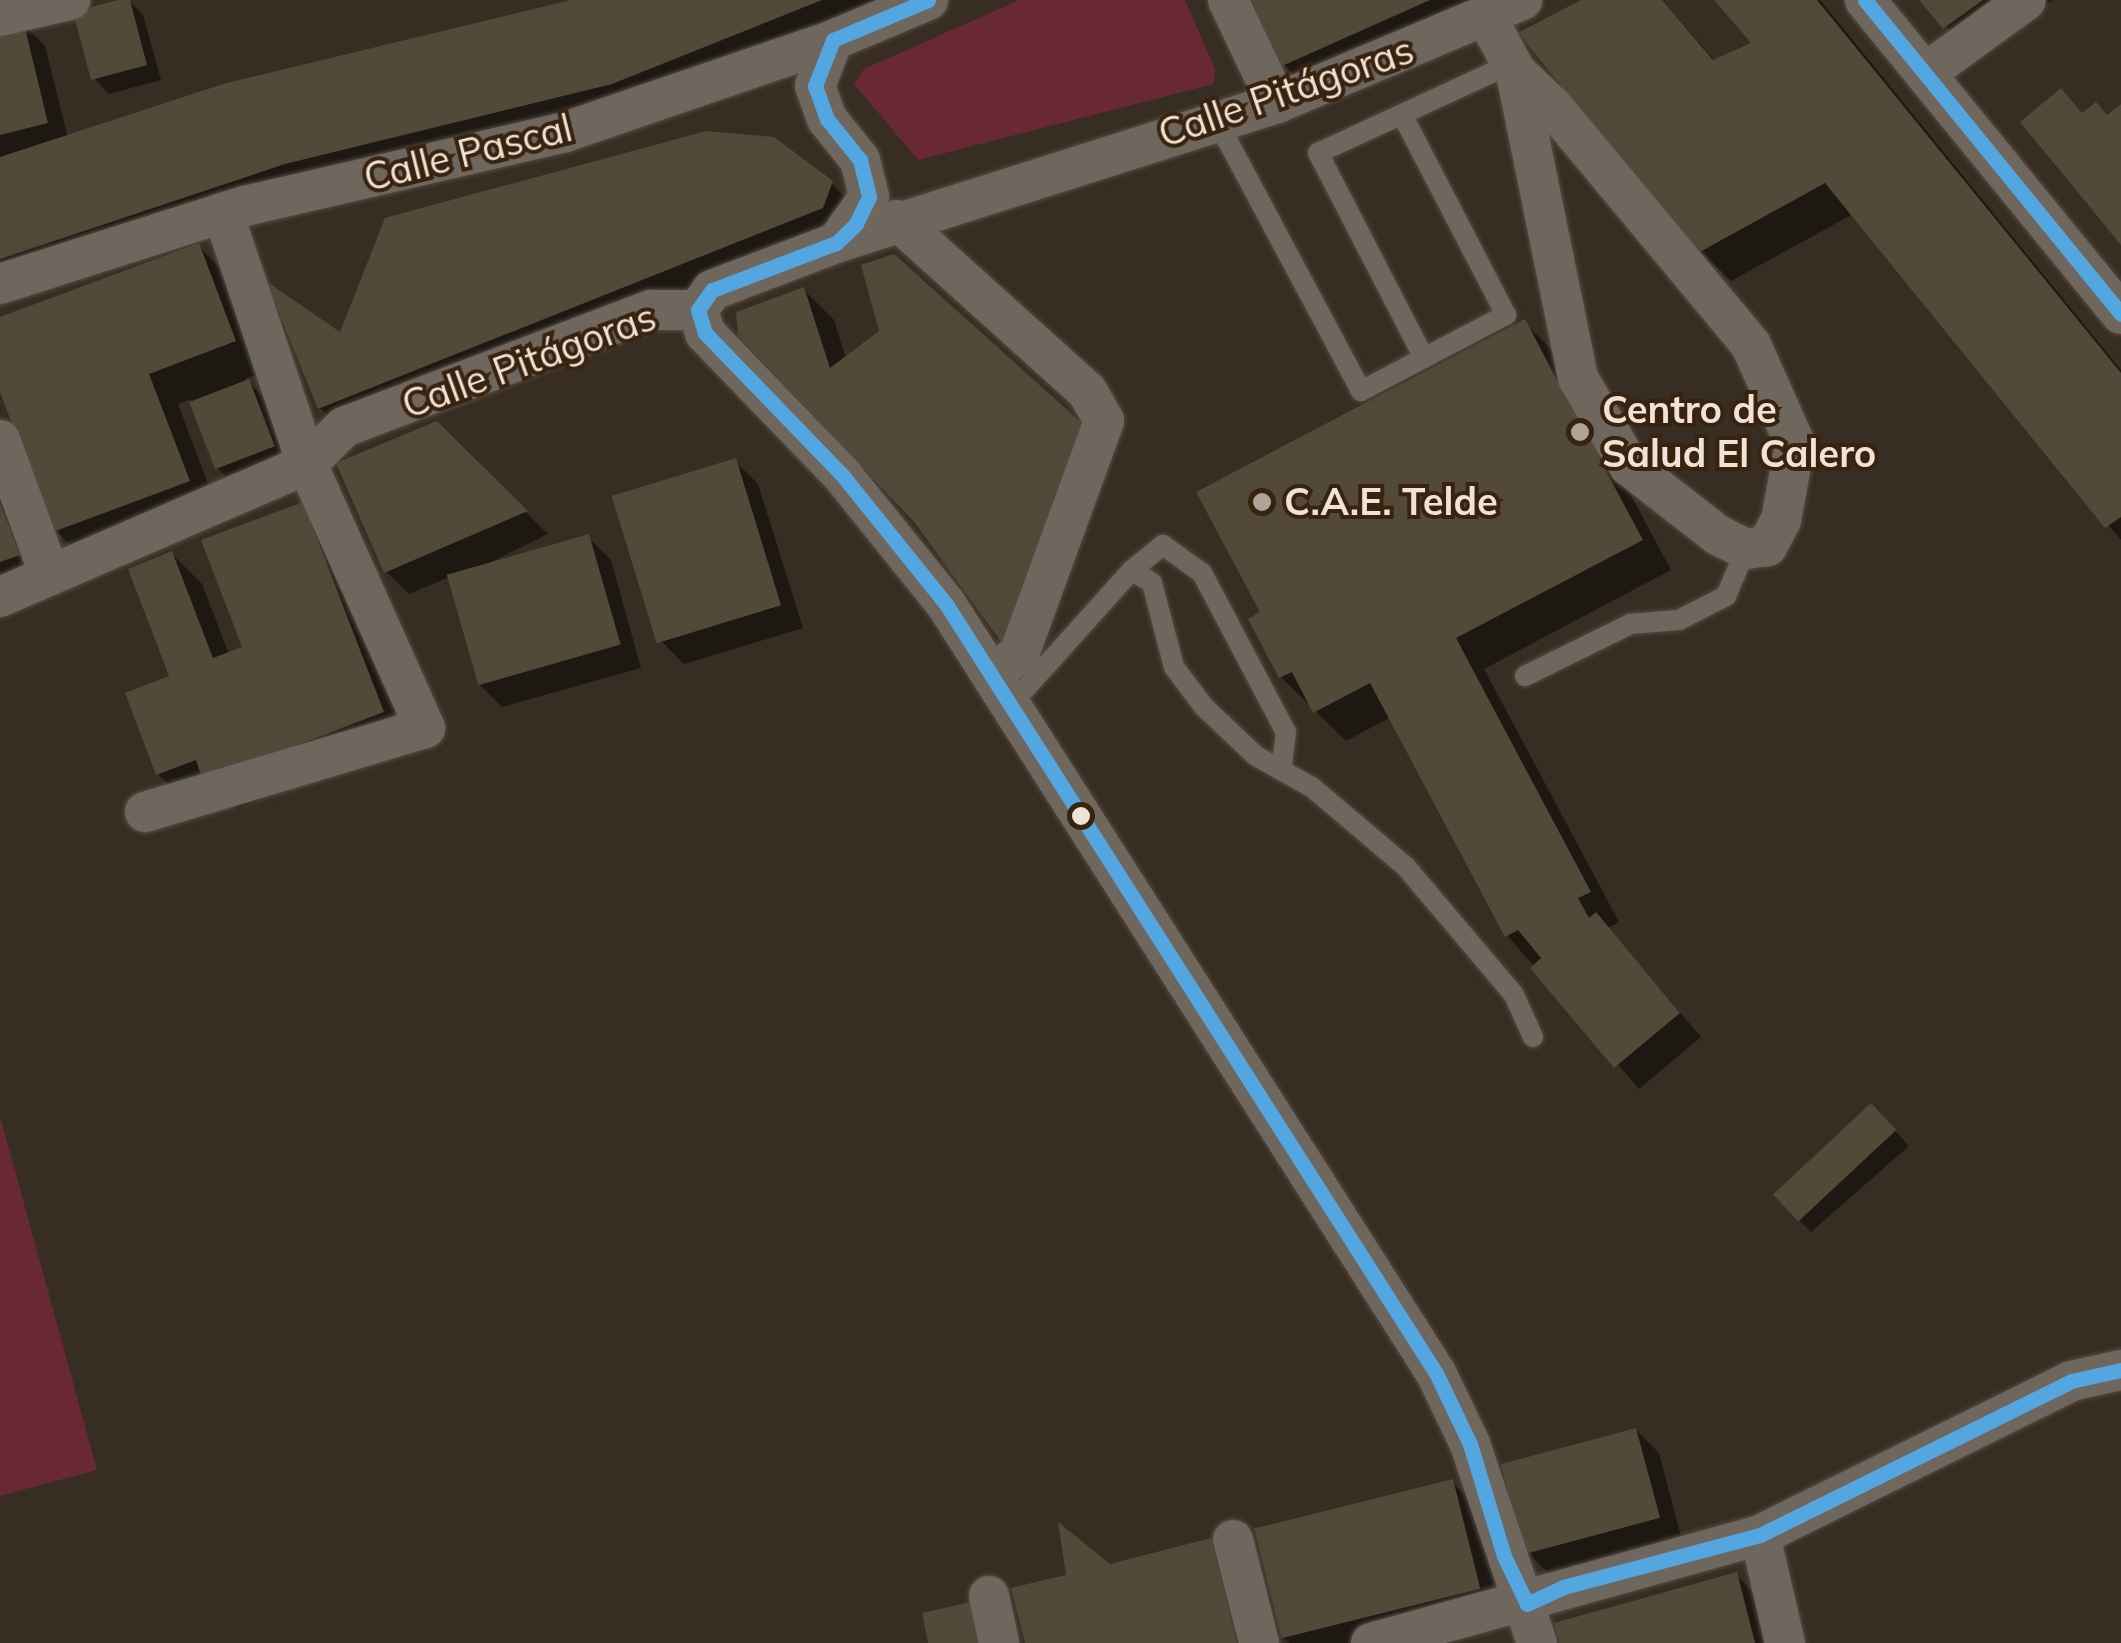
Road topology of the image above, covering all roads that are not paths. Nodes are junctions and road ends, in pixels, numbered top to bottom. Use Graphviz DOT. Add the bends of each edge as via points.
graph roads {
  1 [pos="70,0"];
  2 [pos="928,0"];
  3 [pos="1228,0"];
  4 [pos="1522,0"];
  5 [pos="1866,0"];
  6 [pos="2026,0"];
  7 [pos="0,16"];
  8 [pos="1486,18"];
  9 [pos="833,40"];
  10 [pos="1513,68"];
  11 [pos="1926,72"];
  12 [pos="1277,102"];
  13 [pos="1404,118"];
  14 [pos="1217,121"];
  15 [pos="860,160"];
  16 [pos="943,204"];
  17 [pos="222,213"];
  18 [pos="897,220"];
  19 [pos="836,242"];
  20 [pos="0,284"];
  21 [pos="698,310"];
  22 [pos="2121,314"];
  23 [pos="1424,358"];
  24 [pos="0,440"];
  25 [pos="308,464"];
  26 [pos="1746,549"];
  27 [pos="1132,570"];
  28 [pos="49,574"];
  29 [pos="0,596"];
  30 [pos="1525,676"];
  31 [pos="999,687"];
  32 [pos="1281,770"];
  33 [pos="145,812"];
  34 [pos="1532,1037"];
  35 [pos="2121,1370"];
  36 [pos="1760,1535"];
  37 [pos="1234,1540"];
  38 [pos="988,1596"];
  39 [pos="1527,1604"];
  40 [pos="999,1643"];
  41 [pos="1259,1643"];
  42 [pos="1371,1643"];
  43 [pos="1537,1643"];
  44 [pos="1786,1643"];
  1 -- 7 [label="street"];
  2 -- 9 [label="street, Calle Pascal"];
  3 -- 12 [label="street"];
  4 -- 8 [label="street, Calle Pitágoras"];
  5 -- 11 [label="street"];
  6 -- 11 [label="street"];
  8 -- 10 [label="street"];
  8 -- 12 [label="street, Calle Pitágoras"];
  9 -- 15 [label="street" via="816,86 827,119"];
  9 -- 17 [label="street, Calle Pascal" via="565,132"];
  10 -- 13 [label="lane"];
  10 -- 26 [label="street" via="1578,378 1629,466"];
  10 -- 26 [label="street" via="1751,345 1794,444 1782,520 1767,546"];
  11 -- 22 [label="street"];
  12 -- 14 [label="street, Calle Pitágoras"];
  13 -- 23 [label="lane" via="1506,315"];
  13 -- 23 [label="lane" via="1318,153"];
  14 -- 16 [label="street, Calle Pitágoras"];
  14 -- 23 [label="lane" via="1360,391"];
  15 -- 16 [label="street" via="897,190"];
  15 -- 19 [label="street" via="869,198 856,224"];
  16 -- 18 [label="street, Calle Pitágoras"];
  17 -- 20 [label="street, Calle Pascal"];
  17 -- 25 [label="street"];
  18 -- 19 [label="street, Calle Pitágoras"];
  18 -- 31 [label="street" via="1087,391 1104,421 1020,652"];
  19 -- 21 [label="street, Calle Pitágoras" via="712,290"];
  21 -- 25 [label="street, Calle Pitágoras" via="651,310 344,428"];
  21 -- 31 [label="street" via="705,333 843,476 912,561"];
  24 -- 28 [label="street"];
  25 -- 28 [label="street, Calle Pitágoras"];
  25 -- 33 [label="street" via="425,728"];
  26 -- 30 [label="lane" via="1726,596 1680,620 1630,624"];
  27 -- 31 [label="lane" via="1026,688"];
  27 -- 32 [label="lane" via="1152,583 1174,667 1204,707"];
  27 -- 32 [label="lane" via="1163,545 1202,573 1286,732"];
  28 -- 29 [label="street, Calle Pitágoras"];
  31 -- 39 [label="street" via="1436,1372 1470,1444 1504,1556"];
  32 -- 34 [label="lane" via="1313,788 1406,867 1514,995"];
  35 -- 36 [label="street" via="2071,1380"];
  36 -- 39 [label="street" via="1563,1587"];
  36 -- 44 [label="street"];
  37 -- 41 [label="street"];
  38 -- 40 [label="street"];
  39 -- 42 [label="street"];
  39 -- 43 [label="street"];
}
